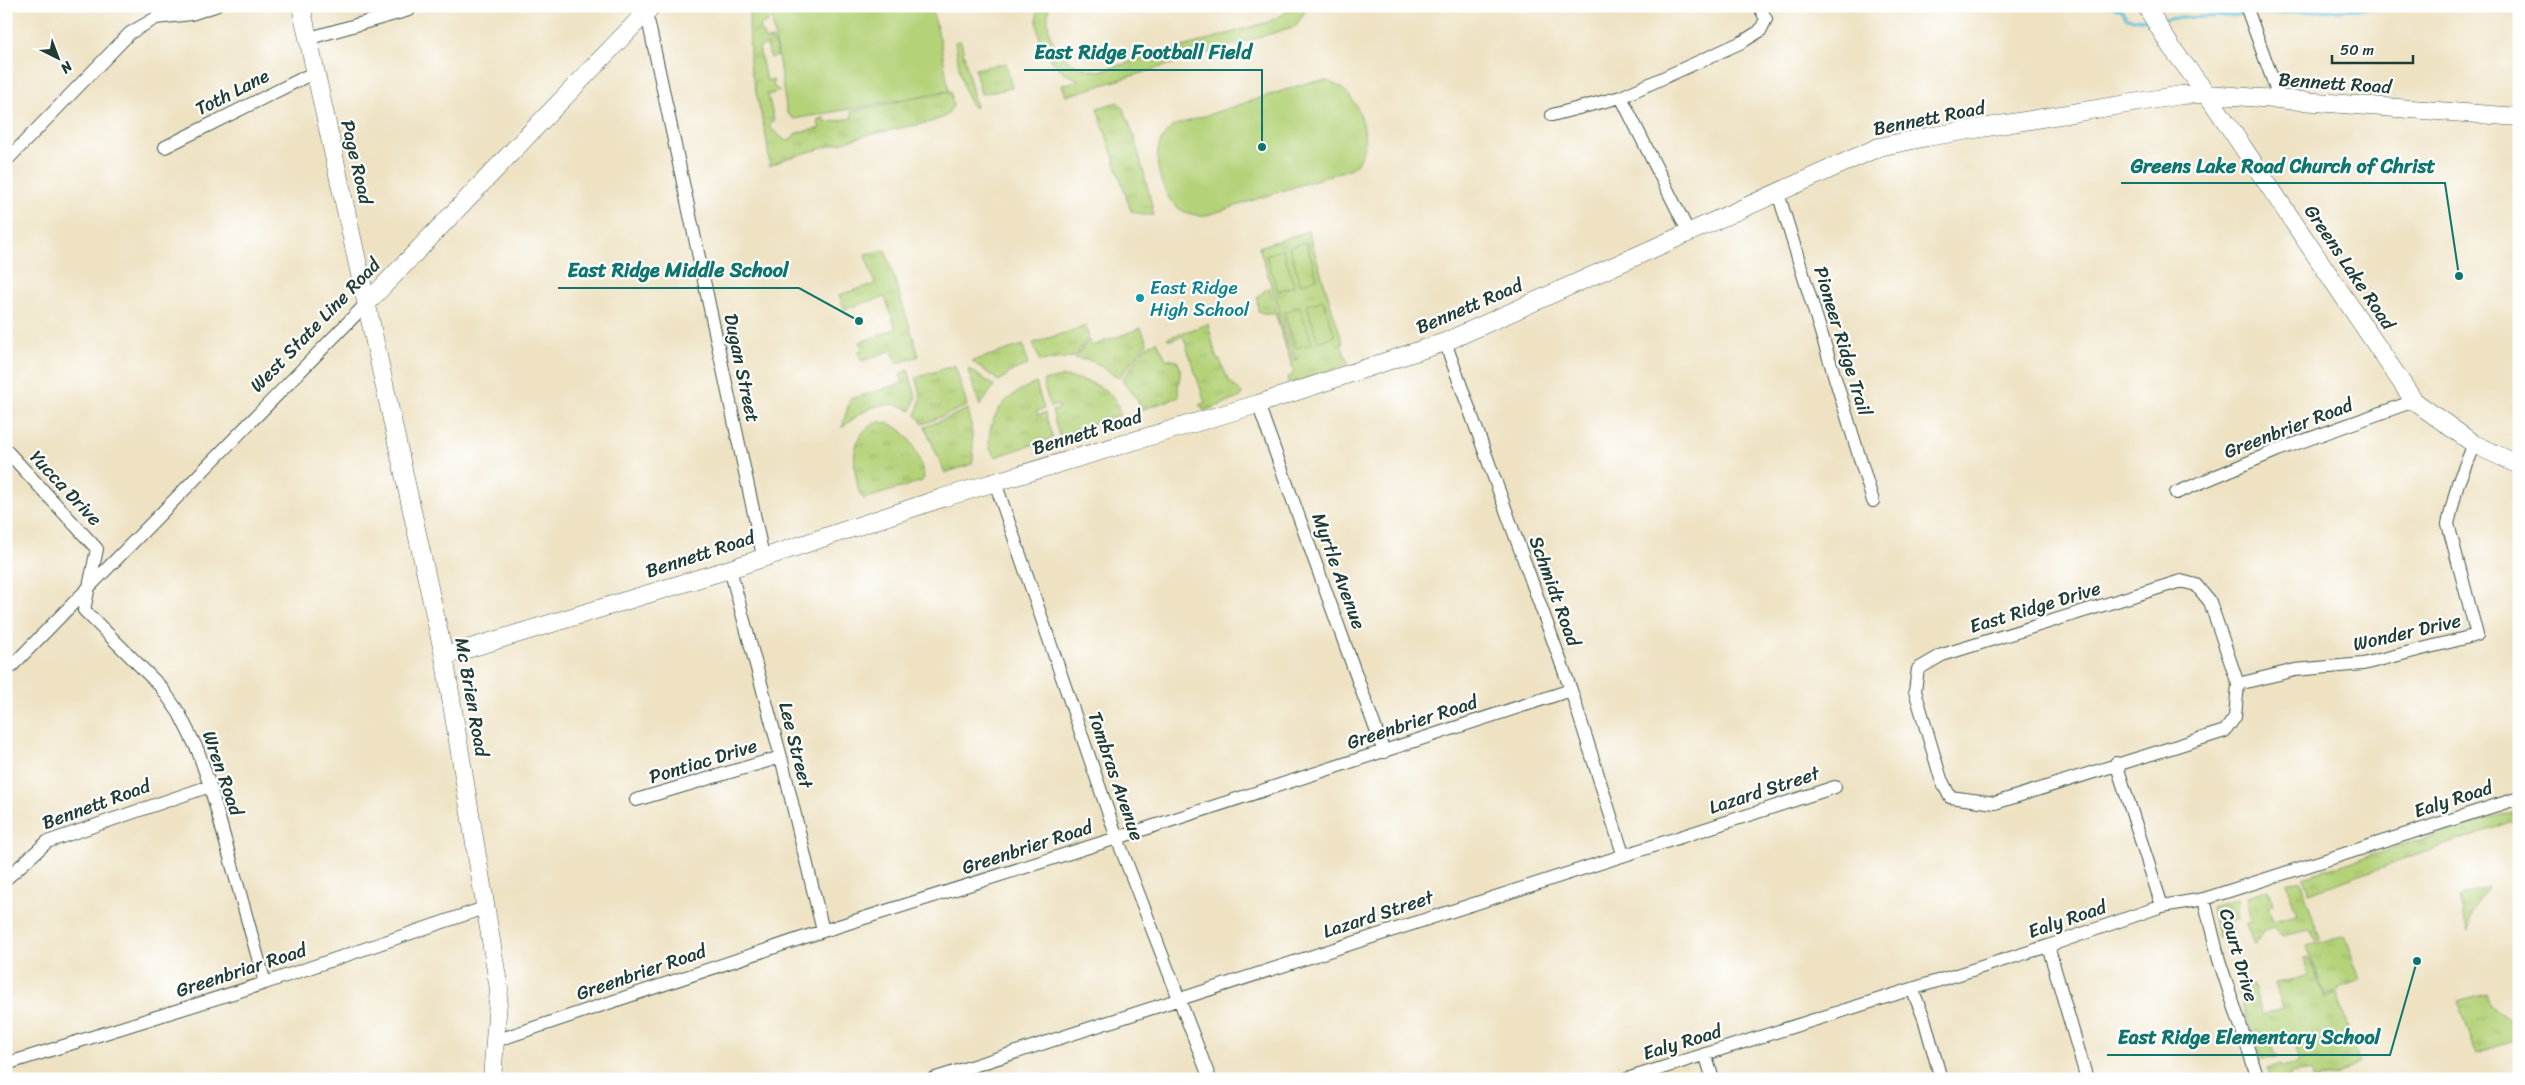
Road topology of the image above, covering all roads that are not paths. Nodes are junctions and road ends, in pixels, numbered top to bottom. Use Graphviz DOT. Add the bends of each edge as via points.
graph roads {
  1 [pos="215,6"];
  2 [pos="301,6"];
  3 [pos="1759,6"];
  4 [pos="2247,9"];
  5 [pos="409,10"];
  6 [pos="648,10"];
  7 [pos="2149,10"];
  8 [pos="310,38"];
  9 [pos="315,72"];
  10 [pos="2207,94"];
  11 [pos="1621,97"];
  12 [pos="2280,100"];
  13 [pos="1552,115"];
  14 [pos="2519,117"];
  15 [pos="165,146"];
  16 [pos="6,161"];
  17 [pos="1778,193"];
  18 [pos="1688,231"];
  19 [pos="367,303"];
  20 [pos="371,326"];
  21 [pos="1445,342"];
  22 [pos="2414,400"];
  23 [pos="1258,404"];
  24 [pos="2474,444"];
  25 [pos="6,450"];
  26 [pos="2519,465"];
  27 [pos="994,482"];
  28 [pos="2176,493"];
  29 [pos="1873,501"];
  30 [pos="763,556"];
  31 [pos="730,568"];
  32 [pos="88,589"];
  33 [pos="84,610"];
  34 [pos="444,656"];
  35 [pos="6,672"];
  36 [pos="2238,684"];
  37 [pos="1571,690"];
  38 [pos="1384,752"];
  39 [pos="781,757"];
  40 [pos="2116,763"];
  41 [pos="210,786"];
  42 [pos="1835,787"];
  43 [pos="2519,798"];
  44 [pos="636,800"];
  45 [pos="1117,838"];
  46 [pos="1623,854"];
  47 [pos="6,879"];
  48 [pos="2204,899"];
  49 [pos="2162,906"];
  50 [pos="487,907"];
  51 [pos="823,931"];
  52 [pos="2048,946"];
  53 [pos="265,983"];
  54 [pos="1912,989"];
  55 [pos="1180,998"];
  56 [pos="495,1041"];
  57 [pos="1705,1054"];
  58 [pos="6,1064"];
  59 [pos="492,1079"];
  60 [pos="933,1079"];
  61 [pos="1210,1079"];
  62 [pos="1627,1079"];
  63 [pos="1713,1079"];
  64 [pos="1941,1079"];
  65 [pos="2087,1079"];
  66 [pos="2258,1079"];
  1 -- 16 [label="street" via="191,14 156,18 130,33"];
  2 -- 8 [label="street, Page Road"];
  3 -- 11 [label="street" via="1766,19 1760,32"];
  4 -- 12 [label="street"];
  5 -- 8 [label="street"];
  6 -- 19 [label="street, West State Line Road"];
  6 -- 30 [label="street, Dugan Street"];
  7 -- 10 [label="street, Greens Lake Road" via="2164,37"];
  8 -- 9 [label="street, Page Road"];
  9 -- 15 [label="street, Toth Lane"];
  9 -- 19 [label="street, Page Road"];
  10 -- 12 [label="street, Bennett Road"];
  10 -- 17 [label="street, Bennett Road" via="2130,103 1879,147"];
  10 -- 22 [label="street, Greens Lake Road"];
  11 -- 13 [label="street"];
  11 -- 18 [label="street"];
  12 -- 14 [label="street, Bennett Road"];
  17 -- 18 [label="street, Bennett Road"];
  17 -- 29 [label="street, Pioneer Ridge Trail"];
  18 -- 21 [label="street, Bennett Road"];
  19 -- 20 [label="street, Page Road"];
  19 -- 32 [label="street, West State Line Road"];
  20 -- 34 [label="street, Mc Brien Road"];
  21 -- 23 [label="street, Bennett Road"];
  21 -- 37 [label="street, Schmidt Road"];
  22 -- 24 [label="street, Greens Lake Road"];
  22 -- 28 [label="street, Greenbrier Road" via="2278,450"];
  23 -- 27 [label="street, Bennett Road"];
  23 -- 38 [label="street, Myrtle Avenue"];
  24 -- 26 [label="street, Greens Lake Road"];
  24 -- 36 [label="street, Wonder Drive" via="2458,484 2448,524 2477,635 2362,664 2295,670"];
  25 -- 32 [label="street, Yucca Drive" via="97,549"];
  27 -- 30 [label="street, Bennett Road"];
  27 -- 45 [label="street, Tombras Avenue"];
  30 -- 31 [label="street, Bennett Road"];
  31 -- 34 [label="street, Bennett Road"];
  31 -- 39 [label="street, Lee Street"];
  32 -- 33 [label="street, Yucca Drive"];
  32 -- 35 [label="street, West State Line Road"];
  33 -- 41 [label="street, Wren Road" via="161,687 187,728"];
  34 -- 50 [label="street, Mc Brien Road"];
  36 -- 40 [label="street, East Ridge Drive" via="2235,717 2225,731"];
  36 -- 40 [label="street, East Ridge Drive" via="2210,602 2196,585 2181,581 1942,655 1918,669 1915,691 1941,779 1950,797 1995,803"];
  37 -- 38 [label="street, Greenbrier Road"];
  37 -- 46 [label="street, Schmidt Road"];
  38 -- 45 [label="street, Greenbrier Road"];
  39 -- 44 [label="street, Pontiac Drive"];
  39 -- 51 [label="street, Lee Street"];
  40 -- 49 [label="street"];
  41 -- 47 [label="street, Bennett Road" via="47,842"];
  41 -- 53 [label="street, Wren Road"];
  42 -- 46 [label="street, Lazard Street"];
  43 -- 48 [label="street, Ealy Road"];
  45 -- 51 [label="street, Greenbrier Road"];
  45 -- 55 [label="street, Tombras Avenue"];
  46 -- 55 [label="street, Lazard Street"];
  48 -- 49 [label="street, Ealy Road"];
  48 -- 66 [label="street, Court Drive" via="2219,960"];
  49 -- 52 [label="street, Ealy Road"];
  50 -- 53 [label="street, Greenbriar Road"];
  50 -- 56 [label="street, Mc Brien Road" via="499,989"];
  51 -- 56 [label="street, Greenbrier Road"];
  52 -- 54 [label="street, Ealy Road"];
  52 -- 65 [label="street"];
  53 -- 58 [label="street, Greenbriar Road"];
  54 -- 57 [label="street, Ealy Road"];
  54 -- 64 [label="street" via="1924,1018"];
  55 -- 60 [label="street, Lazard Street"];
  55 -- 61 [label="street, Tombras Avenue"];
  56 -- 59 [label="street, Mc Brien Road"];
  57 -- 62 [label="street, Ealy Road"];
  57 -- 63 [label="street"];
}
